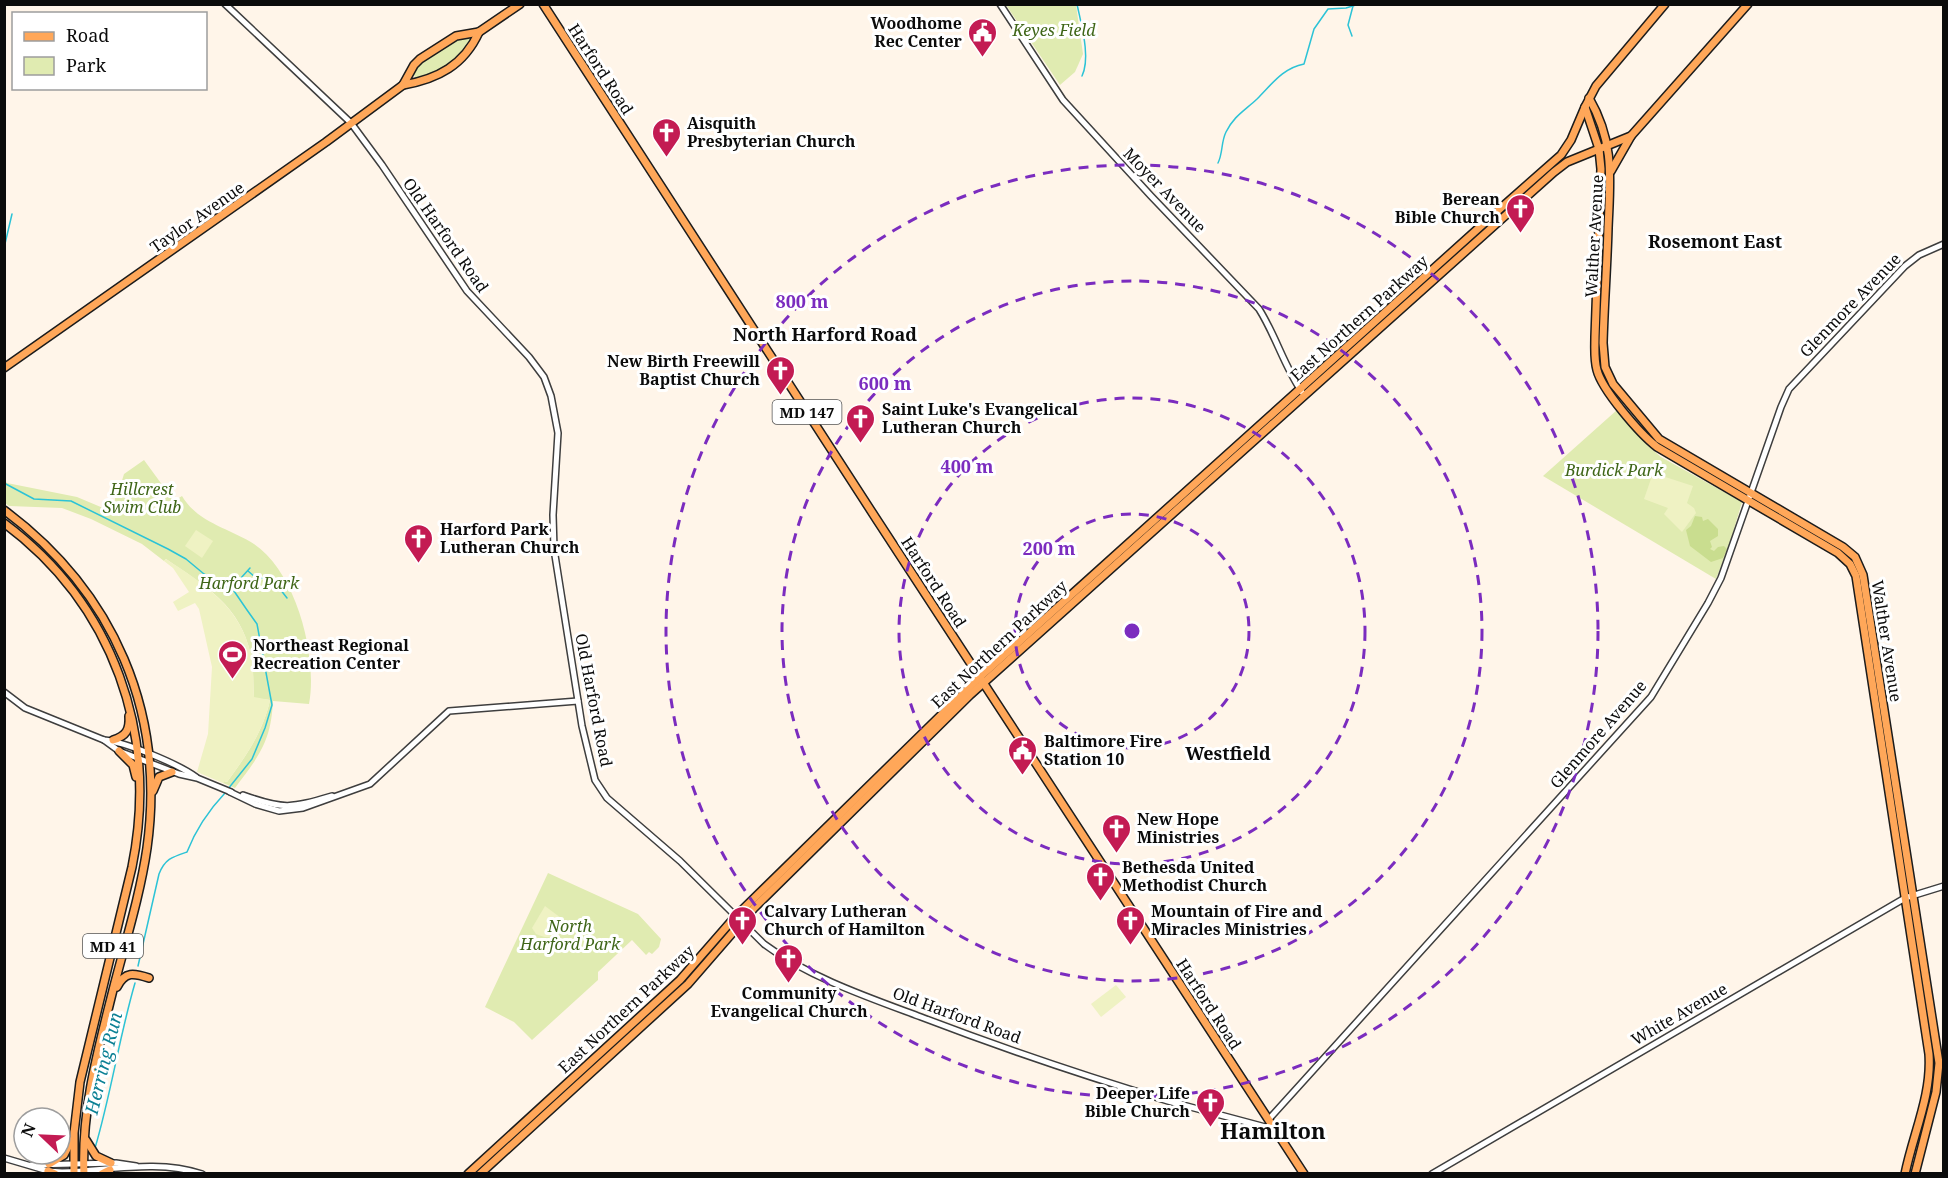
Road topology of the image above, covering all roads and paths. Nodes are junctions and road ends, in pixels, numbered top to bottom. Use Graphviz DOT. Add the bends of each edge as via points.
graph roads {
  1 [pos="225,4"];
  2 [pos="520,4"];
  3 [pos="543,4"];
  4 [pos="1000,4"];
  5 [pos="1665,4"];
  6 [pos="1748,4"];
  7 [pos="479,32"];
  8 [pos="403,85"];
  9 [pos="1589,98"];
  10 [pos="1585,107"];
  11 [pos="351,123"];
  12 [pos="1631,136"];
  13 [pos="1608,145"];
  14 [pos="1599,149"];
  15 [pos="1611,171"];
  16 [pos="1944,244"];
  17 [pos="1454,251"];
  18 [pos="1459,258"];
  19 [pos="4,368"];
  20 [pos="1303,393"];
  21 [pos="1751,493"];
  22 [pos="1748,501"];
  23 [pos="4,510"];
  24 [pos="4,523"];
  25 [pos="982,680"];
  26 [pos="4,692"];
  27 [pos="578,701"];
  28 [pos="128,702"];
  29 [pos="104,740"];
  30 [pos="113,740"];
  31 [pos="119,750"];
  32 [pos="138,755"];
  33 [pos="149,759"];
  34 [pos="172,772"];
  35 [pos="197,778"];
  36 [pos="141,798"];
  37 [pos="150,818"];
  38 [pos="1944,886"];
  39 [pos="1909,897"];
  40 [pos="738,920"];
  41 [pos="149,978"];
  42 [pos="111,1000"];
  43 [pos="1269,1119"];
  44 [pos="1274,1127"];
  45 [pos="74,1132"];
  46 [pos="84,1134"];
  47 [pos="4,1158"];
  48 [pos="110,1166"];
  49 [pos="51,1170"];
  50 [pos="74,1170"];
  51 [pos="84,1170"];
  52 [pos="102,1173"];
  53 [pos="202,1173"];
  54 [pos="468,1173"];
  55 [pos="480,1173"];
  56 [pos="1304,1173"];
  57 [pos="1432,1173"];
  58 [pos="1905,1173"];
  59 [pos="1915,1173"];
  1 -- 11 [label="street, Old Harford Road"];
  2 -- 7 [label="main road, Taylor Avenue"];
  3 -- 25 [label="main road, Harford Road / MD 147"];
  4 -- 20 [label="street, Moyer Avenue" via="1063,100 1259,309"];
  5 -- 9 [label="main road, East Northern Parkway"];
  6 -- 12 [label="main road"];
  7 -- 8 [label="main road, Taylor Avenue" via="448,40 417,62"];
  7 -- 8 [label="main road, Taylor Avenue" via="461,59 433,78"];
  8 -- 11 [label="main road, Taylor Avenue"];
  9 -- 10 [label="main road, East Northern Parkway"];
  9 -- 13 [label="main road, Walther Avenue"];
  10 -- 14 [label="main road, Walther Avenue"];
  10 -- 17 [label="main road, East Northern Parkway" via="1571,140 1554,163"];
  11 -- 19 [label="main road, Taylor Avenue"];
  11 -- 27 [label="street, Old Harford Road" via="455,276 546,381 558,433 553,541"];
  12 -- 13 [label="main road, East Northern Parkway"];
  12 -- 15 [label="main road"];
  13 -- 14 [label="main road, East Northern Parkway"];
  13 -- 15 [label="main road, Walther Avenue"];
  14 -- 18 [label="main road, East Northern Parkway" via="1567,162"];
  14 -- 22 [label="main road, Walther Avenue" via="1602,183 1595,337 1599,376 1651,443"];
  15 -- 21 [label="main road, Walther Avenue" via="1603,343 1607,374 1659,439"];
  16 -- 21 [label="street, Glenmore Avenue" via="1905,266 1793,384"];
  17 -- 18 [label="main road"];
  17 -- 20 [label="main road, East Northern Parkway"];
  18 -- 20 [label="main road, East Northern Parkway"];
  20 -- 25 [label="main road, East Northern Parkway"];
  21 -- 22 [label="street, Glenmore Avenue"];
  21 -- 39 [label="main road, Walther Avenue" via="1844,547 1862,570"];
  22 -- 39 [label="main road, Walther Avenue" via="1838,553 1856,576"];
  22 -- 43 [label="street, Glenmore Avenue" via="1721,578 1651,697"];
  23 -- 33 [label="main road, MD 41" via="60,559 106,621 139,699"];
  24 -- 28 [label="main road, MD 41" via="42,555 77,596 106,646"];
  25 -- 40 [label="main road, East Northern Parkway"];
  25 -- 43 [label="main road, Harford Road / MD 147"];
  26 -- 29 [label="street" via="25,708"];
  27 -- 35 [label="street" via="449,711 370,784 315,803 278,807"];
  27 -- 40 [label="street, Old Harford Road" via="601,791 680,861"];
  28 -- 30 [label="main road" via="128,731"];
  28 -- 32 [label="main road, MD 41"];
  29 -- 30 [label="street"];
  29 -- 31 [label="street"];
  30 -- 32 [label="street"];
  31 -- 32 [label="street"];
  31 -- 36 [label="main road" via="133,765"];
  32 -- 33 [label="street"];
  32 -- 36 [label="main road, MD 41"];
  33 -- 34 [label="street"];
  33 -- 35 [label="street" via="180,768"];
  33 -- 37 [label="main road, MD 41"];
  34 -- 35 [label="street"];
  34 -- 37 [label="main road" via="157,780"];
  36 -- 45 [label="main road, MD 41" via="132,867 82,1074"];
  37 -- 42 [label="main road, MD 41" via="143,870"];
  38 -- 39 [label="street, White Avenue"];
  39 -- 57 [label="street, White Avenue"];
  39 -- 58 [label="main road, Walther Avenue" via="1930,1071"];
  39 -- 59 [label="main road, Walther Avenue" via="1939,1063 1936,1092"];
  40 -- 44 [label="street, Old Harford Road" via="779,956 870,998 1118,1085"];
  40 -- 54 [label="main road, East Northern Parkway" via="680,980"];
  40 -- 55 [label="main road, East Northern Parkway" via="688,984"];
  41 -- 42 [label="main road" via="125,975"];
  42 -- 46 [label="main road, MD 41" via="90,1085"];
  43 -- 44 [label="main road, Harford Road / MD 147"];
  44 -- 56 [label="main road, Harford Road / MD 147"];
  45 -- 49 [label="main road" via="68,1150"];
  45 -- 50 [label="main road, MD 41"];
  46 -- 48 [label="main road" via="92,1152"];
  46 -- 51 [label="main road, MD 41"];
  47 -- 49 [label="street"];
  48 -- 51 [label="street"];
  48 -- 52 [label="main road"];
  48 -- 53 [label="street" via="174,1167"];
  49 -- 50 [label="street"];
  50 -- 51 [label="street"];
}
